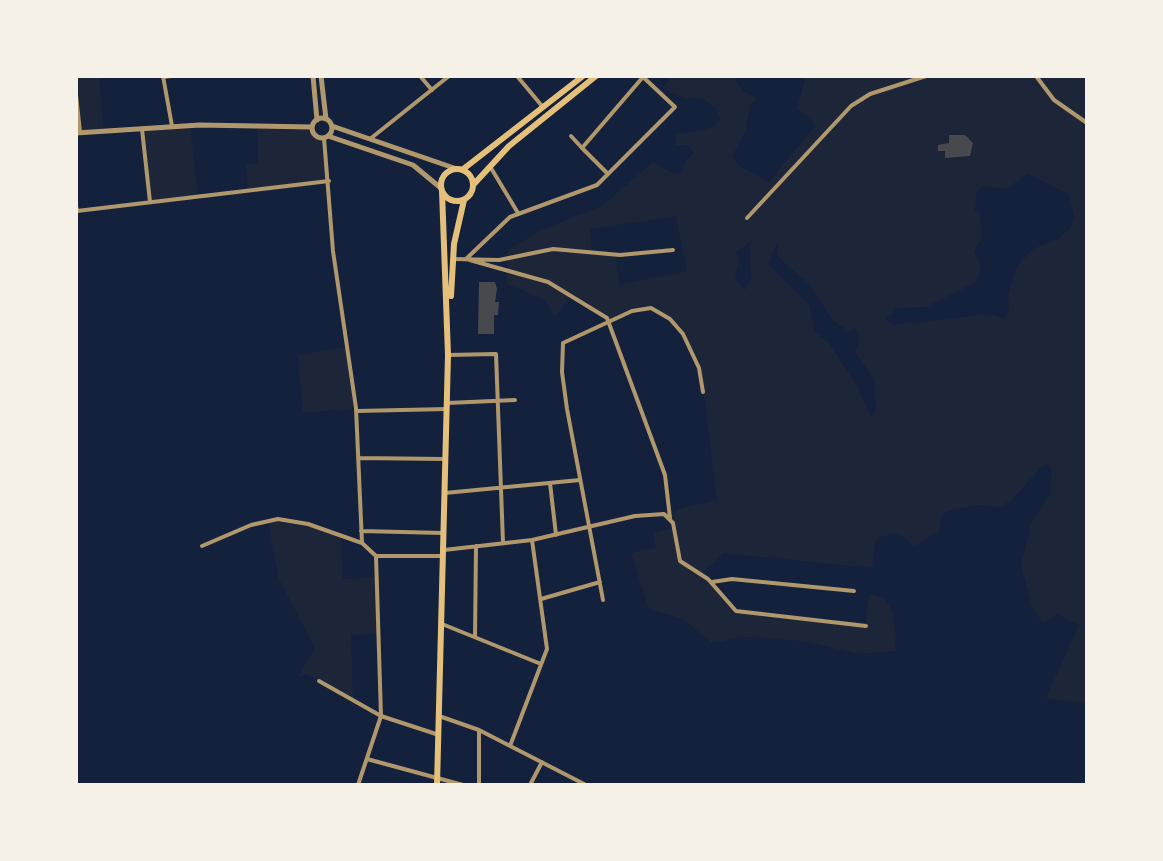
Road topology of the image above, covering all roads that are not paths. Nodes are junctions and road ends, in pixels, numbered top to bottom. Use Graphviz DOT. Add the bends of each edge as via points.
graph roads {
  1 [pos="163,76"];
  2 [pos="171,76"];
  3 [pos="313,76"];
  4 [pos="321,76"];
  5 [pos="420,76"];
  6 [pos="449,76"];
  7 [pos="517,76"];
  8 [pos="583,76"];
  9 [pos="596,76"];
  10 [pos="642,76"];
  11 [pos="926,76"];
  12 [pos="1036,76"];
  13 [pos="432,90"];
  14 [pos="76,95"];
  15 [pos="543,108"];
  16 [pos="326,119"];
  17 [pos="317,120"];
  18 [pos="1087,123"];
  19 [pos="172,126"];
  20 [pos="332,126"];
  21 [pos="312,127"];
  22 [pos="142,128"];
  23 [pos="78,133"];
  24 [pos="571,136"];
  25 [pos="326,137"];
  26 [pos="370,139"];
  27 [pos="582,148"];
  28 [pos="489,165"];
  29 [pos="460,169"];
  30 [pos="609,175"];
  31 [pos="329,181"];
  32 [pos="474,184"];
  33 [pos="442,190"];
  34 [pos="464,200"];
  35 [pos="150,202"];
  36 [pos="76,206"];
  37 [pos="518,213"];
  38 [pos="747,218"];
  39 [pos="673,250"];
  40 [pos="453,259"];
  41 [pos="466,259"];
  42 [pos="610,322"];
  43 [pos="448,355"];
  44 [pos="703,392"];
  45 [pos="515,400"];
  46 [pos="497,401"];
  47 [pos="447,406"];
  48 [pos="356,411"];
  49 [pos="358,458"];
  50 [pos="445,459"];
  51 [pos="580,480"];
  52 [pos="550,483"];
  53 [pos="502,488"];
  54 [pos="445,493"];
  55 [pos="670,518"];
  56 [pos="589,527"];
  57 [pos="361,531"];
  58 [pos="444,533"];
  59 [pos="556,535"];
  60 [pos="532,540"];
  61 [pos="362,543"];
  62 [pos="503,543"];
  63 [pos="202,546"];
  64 [pos="476,546"];
  65 [pos="444,553"];
  66 [pos="376,556"];
  67 [pos="600,582"];
  68 [pos="712,582"];
  69 [pos="854,591"];
  70 [pos="540,599"];
  71 [pos="603,600"];
  72 [pos="442,624"];
  73 [pos="866,626"];
  74 [pos="475,637"];
  75 [pos="541,664"];
  76 [pos="319,681"];
  77 [pos="381,716"];
  78 [pos="439,716"];
  79 [pos="479,730"];
  80 [pos="439,735"];
  81 [pos="510,746"];
  82 [pos="367,759"];
  83 [pos="543,762"];
  84 [pos="424,776"];
  85 [pos="437,783"];
  86 [pos="576,783"];
  87 [pos="358,785"];
  88 [pos="420,785"];
  89 [pos="463,785"];
  90 [pos="479,785"];
  91 [pos="530,785"];
  92 [pos="586,785"];
  1 -- 2 [label="street"];
  1 -- 19 [label="street"];
  3 -- 17 [label="street"];
  4 -- 16 [label="street"];
  5 -- 13 [label="street"];
  6 -- 13 [label="street"];
  7 -- 15 [label="street"];
  8 -- 15 [label="main road"];
  9 -- 28 [label="main road"];
  10 -- 27 [label="street"];
  10 -- 30 [label="street" via="675,107"];
  11 -- 38 [label="street" via="870,94 851,106"];
  12 -- 18 [label="street" via="1054,100"];
  13 -- 26 [label="street"];
  14 -- 23 [label="street"];
  15 -- 29 [label="main road"];
  16 -- 17 [label="street"];
  16 -- 20 [label="street"];
  17 -- 21 [label="street"];
  19 -- 21 [label="street"];
  19 -- 22 [label="street"];
  20 -- 25 [label="street"];
  20 -- 26 [label="street"];
  21 -- 25 [label="street" via="315,136"];
  22 -- 23 [label="street"];
  22 -- 35 [label="street"];
  24 -- 27 [label="street"];
  25 -- 31 [label="street"];
  25 -- 33 [label="street" via="413,165"];
  26 -- 29 [label="street"];
  27 -- 30 [label="street"];
  28 -- 32 [label="main road"];
  28 -- 37 [label="street"];
  29 -- 32 [label="main road"];
  29 -- 33 [label="main road" via="445,175"];
  30 -- 37 [label="street" via="597,185"];
  31 -- 35 [label="street"];
  31 -- 48 [label="street" via="333,251"];
  32 -- 34 [label="main road"];
  33 -- 34 [label="main road" via="450,199"];
  33 -- 43 [label="main road"];
  34 -- 40 [label="main road"];
  35 -- 36 [label="street" via="77,211"];
  37 -- 41 [label="street"];
  39 -- 41 [label="street" via="620,255 553,249 499,260"];
  40 -- 41 [label="street"];
  40 -- 43 [label="main road"];
  41 -- 42 [label="street" via="548,282"];
  42 -- 44 [label="street" via="646,307 670,319 694,356"];
  42 -- 51 [label="street" via="563,345 562,372"];
  42 -- 55 [label="street" via="665,475"];
  43 -- 46 [label="street" via="496,354"];
  43 -- 47 [label="main road"];
  45 -- 46 [label="street"];
  46 -- 47 [label="street"];
  46 -- 53 [label="street"];
  47 -- 48 [label="street"];
  47 -- 50 [label="main road"];
  48 -- 49 [label="street"];
  49 -- 50 [label="street"];
  49 -- 57 [label="street"];
  50 -- 54 [label="main road"];
  51 -- 52 [label="street"];
  51 -- 56 [label="street"];
  52 -- 53 [label="street"];
  52 -- 59 [label="street"];
  53 -- 54 [label="street"];
  53 -- 62 [label="street"];
  54 -- 58 [label="main road"];
  55 -- 56 [label="street" via="635,516"];
  55 -- 68 [label="street" via="680,561"];
  56 -- 59 [label="street"];
  56 -- 67 [label="street"];
  57 -- 58 [label="street"];
  57 -- 61 [label="street"];
  58 -- 65 [label="main road"];
  59 -- 60 [label="street"];
  60 -- 62 [label="street"];
  60 -- 70 [label="street"];
  61 -- 63 [label="street" via="278,519"];
  61 -- 66 [label="street"];
  62 -- 64 [label="street"];
  64 -- 65 [label="street"];
  64 -- 74 [label="street"];
  65 -- 66 [label="street"];
  65 -- 72 [label="main road"];
  66 -- 77 [label="street"];
  67 -- 70 [label="street"];
  67 -- 71 [label="street"];
  68 -- 69 [label="street" via="732,579"];
  68 -- 73 [label="street" via="741,613"];
  70 -- 75 [label="street" via="547,649"];
  72 -- 74 [label="street"];
  72 -- 78 [label="main road"];
  74 -- 75 [label="street"];
  75 -- 81 [label="street"];
  76 -- 77 [label="street"];
  77 -- 80 [label="street"];
  77 -- 82 [label="street"];
  78 -- 79 [label="street"];
  78 -- 80 [label="main road"];
  79 -- 81 [label="street"];
  79 -- 90 [label="street"];
  80 -- 85 [label="main road"];
  81 -- 83 [label="street"];
  82 -- 84 [label="street"];
  82 -- 87 [label="street"];
  83 -- 86 [label="street"];
  83 -- 91 [label="street"];
  84 -- 85 [label="street"];
  84 -- 88 [label="street"];
  85 -- 89 [label="street"];
  86 -- 92 [label="street"];
}
